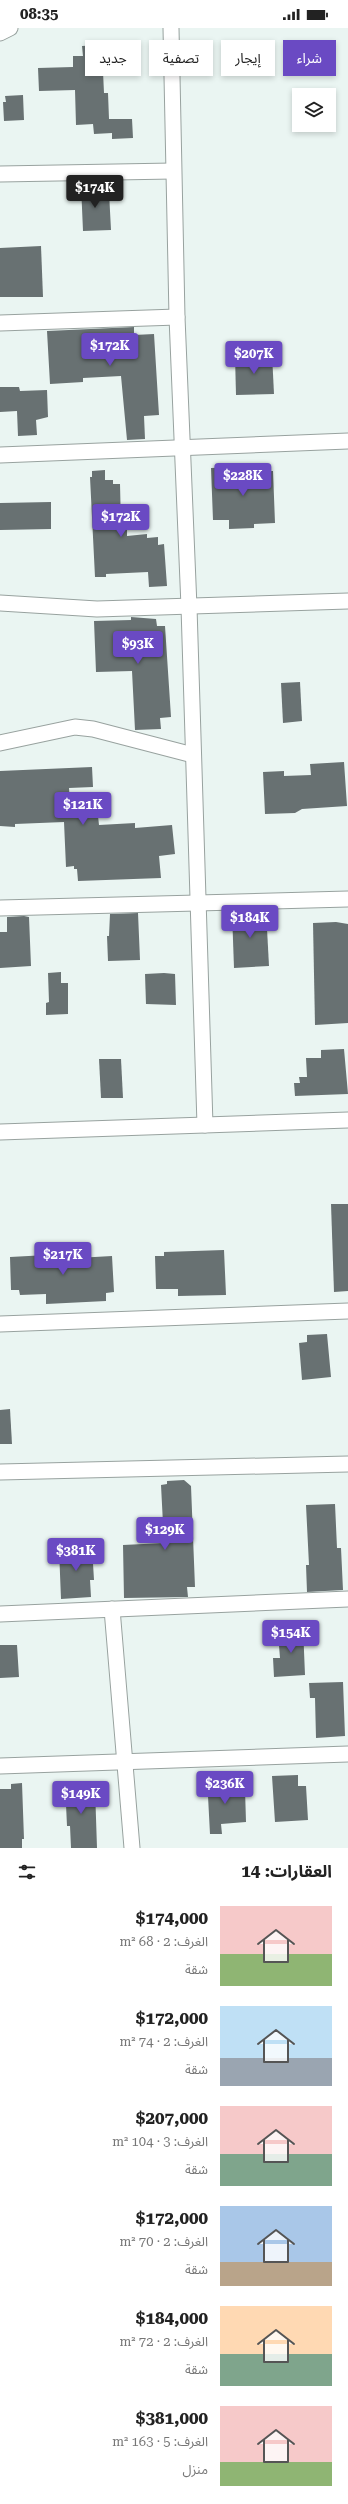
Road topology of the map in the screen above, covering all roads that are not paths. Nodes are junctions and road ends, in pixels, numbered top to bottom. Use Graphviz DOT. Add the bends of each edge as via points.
graph roads {
  1 [pos="10,28"];
  2 [pos="171,28"];
  3 [pos="0,33"];
  4 [pos="172,171"];
  5 [pos="0,174"];
  6 [pos="177,317"];
  7 [pos="0,323"];
  8 [pos="348,441"];
  9 [pos="182,448"];
  10 [pos="0,456"];
  11 [pos="348,601"];
  12 [pos="0,603"];
  13 [pos="189,608"];
  14 [pos="0,743"];
  15 [pos="193,754"];
  16 [pos="348,899"];
  17 [pos="198,903"];
  18 [pos="0,908"];
  19 [pos="348,1120"];
  20 [pos="205,1125"];
  21 [pos="0,1132"];
  22 [pos="348,1311"];
  23 [pos="0,1324"];
  24 [pos="348,1464"];
  25 [pos="0,1472"];
  26 [pos="348,1599"];
  27 [pos="112,1609"];
  28 [pos="0,1614"];
  29 [pos="348,1754"];
  30 [pos="125,1761"];
  31 [pos="0,1766"];
  32 [pos="132,1848"];
  1 -- 3 [label="street"];
  2 -- 4 [label="street"];
  4 -- 5 [label="street"];
  4 -- 6 [label="street"];
  6 -- 7 [label="street"];
  6 -- 9 [label="street"];
  8 -- 9 [label="street"];
  9 -- 10 [label="street"];
  9 -- 13 [label="street"];
  11 -- 13 [label="street"];
  12 -- 13 [label="street" via="97,609"];
  13 -- 15 [label="street"];
  14 -- 15 [label="street" via="75,728 93,729"];
  15 -- 17 [label="street"];
  16 -- 17 [label="street"];
  17 -- 18 [label="street"];
  17 -- 20 [label="street"];
  19 -- 20 [label="street"];
  20 -- 21 [label="street"];
  22 -- 23 [label="street"];
  24 -- 25 [label="street"];
  26 -- 27 [label="street"];
  27 -- 28 [label="street"];
  27 -- 30 [label="street"];
  29 -- 30 [label="street"];
  30 -- 31 [label="street"];
  30 -- 32 [label="street"];
}
